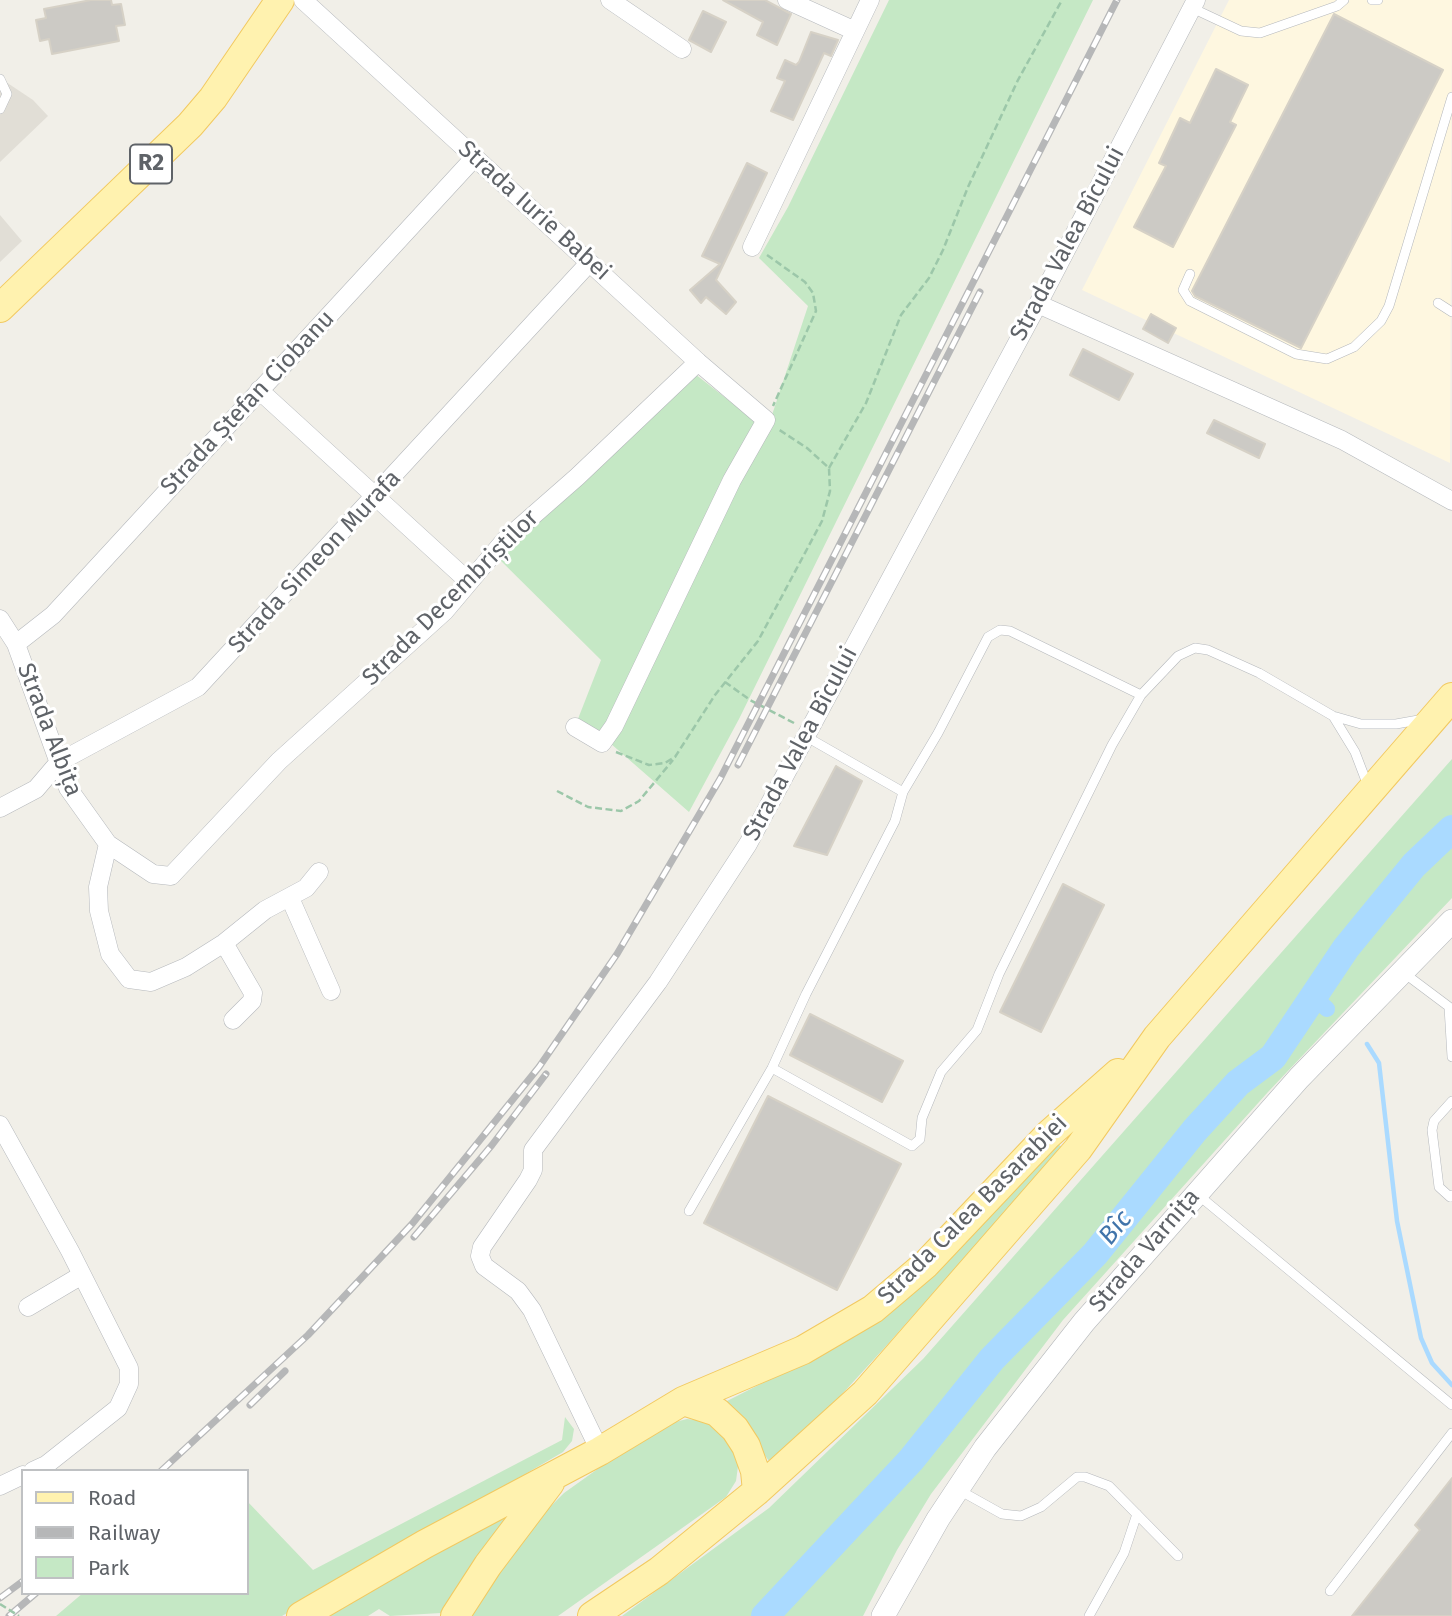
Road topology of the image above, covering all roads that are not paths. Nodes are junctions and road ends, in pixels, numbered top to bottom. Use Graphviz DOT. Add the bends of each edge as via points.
graph roads {
  1 [pos="280,0"];
  2 [pos="303,0"];
  3 [pos="610,0"];
  4 [pos="787,0"];
  5 [pos="870,0"];
  6 [pos="1344,0"];
  7 [pos="1372,0"];
  8 [pos="1378,0"];
  9 [pos="1194,4"];
  10 [pos="855,31"];
  11 [pos="682,49"];
  12 [pos="0,79"];
  13 [pos="1452,97"];
  14 [pos="0,109"];
  15 [pos="475,157"];
  16 [pos="752,247"];
  17 [pos="589,263"];
  18 [pos="1190,274"];
  19 [pos="1438,303"];
  20 [pos="1038,304"];
  21 [pos="0,308"];
  22 [pos="1452,312"];
  23 [pos="698,362"];
  24 [pos="258,390"];
  25 [pos="376,497"];
  26 [pos="1452,501"];
  27 [pos="468,581"];
  28 [pos="0,619"];
  29 [pos="16,644"];
  30 [pos="1141,695"];
  31 [pos="1443,707"];
  32 [pos="1333,716"];
  33 [pos="575,727"];
  34 [pos="806,733"];
  35 [pos="59,762"];
  36 [pos="903,792"];
  37 [pos="1370,792"];
  38 [pos="0,808"];
  39 [pos="108,844"];
  40 [pos="319,872"];
  41 [pos="290,898"];
  42 [pos="1452,921"];
  43 [pos="224,943"];
  44 [pos="1404,973"];
  45 [pos="331,990"];
  46 [pos="1451,1008"];
  47 [pos="233,1020"];
  48 [pos="1157,1037"];
  49 [pos="1452,1057"];
  50 [pos="772,1068"];
  51 [pos="1452,1101"];
  52 [pos="0,1125"];
  53 [pos="1196,1192"];
  54 [pos="1452,1195"];
  55 [pos="689,1211"];
  56 [pos="82,1275"];
  57 [pos="28,1307"];
  58 [pos="683,1401"];
  59 [pos="1452,1405"];
  60 [pos="1452,1433"];
  61 [pos="600,1451"];
  62 [pos="36,1469"];
  63 [pos="556,1475"];
  64 [pos="21,1476"];
  65 [pos="0,1486"];
  66 [pos="958,1489"];
  67 [pos="757,1491"];
  68 [pos="1137,1514"];
  69 [pos="1178,1556"];
  70 [pos="1330,1591"];
  71 [pos="301,1616"];
  72 [pos="455,1616"];
  73 [pos="592,1616"];
  74 [pos="883,1616"];
  75 [pos="1089,1616"];
  1 -- 21 [label="main road, R2" via="190,125"];
  2 -- 15 [label="street, Strada Iurie Babei"];
  3 -- 11 [label="street"];
  4 -- 10 [label="street"];
  5 -- 10 [label="street"];
  6 -- 9 [label="lane" via="1260,33 1241,31"];
  7 -- 8 [label="lane"];
  9 -- 20 [label="street, Strada Valea Bîcului"];
  10 -- 16 [label="street"];
  12 -- 14 [label="lane" via="7,94"];
  13 -- 18 [label="lane" via="1389,306 1381,321 1354,347 1327,359 1296,354 1190,301 1184,289"];
  15 -- 17 [label="street, Strada Iurie Babei"];
  15 -- 24 [label="street, Strada Ștefan Ciobanu"];
  17 -- 23 [label="street, Strada Iurie Babei"];
  17 -- 25 [label="street, Strada Simeon Murafa"];
  19 -- 22 [label="lane"];
  20 -- 26 [label="street" via="1342,440"];
  20 -- 34 [label="street, Strada Valea Bîcului"];
  23 -- 27 [label="street, Strada Decembriștilor" via="504,541"];
  23 -- 33 [label="street, Strada Iurie Babei" via="766,420 602,743"];
  24 -- 25 [label="street"];
  24 -- 29 [label="street, Strada Ștefan Ciobanu" via="53,615"];
  25 -- 27 [label="street"];
  25 -- 35 [label="street, Strada Simeon Murafa" via="198,687"];
  27 -- 39 [label="street, Strada Decembriștilor" via="416,639 254,785 171,876 153,874"];
  28 -- 29 [label="street, Strada Albița"];
  29 -- 35 [label="street, Strada Albița"];
  30 -- 32 [label="lane" via="1178,656 1195,648 1259,673"];
  30 -- 36 [label="lane" via="1000,630 988,637"];
  30 -- 50 [label="lane" via="1111,746 999,974 977,1030 941,1072 922,1118 920,1139 912,1146"];
  31 -- 32 [label="lane" via="1396,724 1361,724"];
  31 -- 37 [label="main road, Strada Calea Basarabiei"];
  32 -- 37 [label="lane" via="1355,752"];
  34 -- 36 [label="lane"];
  34 -- 61 [label="street, Strada Valea Bîcului" via="724,883 658,982 533,1150 528,1180 482,1247 484,1266 518,1291 532,1310"];
  35 -- 38 [label="street, Strada Simeon Murafa" via="36,789"];
  35 -- 39 [label="street, Strada Albița" via="75,801"];
  36 -- 50 [label="lane" via="895,821"];
  37 -- 48 [label="main road, Strada Calea Basarabiei"];
  39 -- 43 [label="street" via="98,887 99,911 110,954 129,979 144,984 160,980"];
  40 -- 41 [label="street"];
  41 -- 43 [label="street" via="265,910"];
  41 -- 45 [label="street"];
  42 -- 44 [label="street, Strada Varnița"];
  43 -- 47 [label="street" via="253,993 252,1002"];
  44 -- 46 [label="lane"];
  44 -- 53 [label="street, Strada Varnița" via="1299,1078"];
  46 -- 49 [label="lane"];
  48 -- 58 [label="main road, Strada Calea Basarabiei" via="1048,1135 926,1264 873,1309 803,1350"];
  48 -- 67 [label="main road, Strada Calea Basarabiei" via="1078,1149 865,1393"];
  50 -- 55 [label="lane"];
  51 -- 54 [label="lane" via="1432,1130 1439,1187 1450,1198"];
  52 -- 56 [label="street"];
  53 -- 59 [label="lane"];
  53 -- 66 [label="street, Strada Varnița" via="1076,1332"];
  56 -- 57 [label="street"];
  56 -- 62 [label="street" via="120,1347 129,1368 129,1384 118,1408"];
  58 -- 61 [label="main road, Strada Calea Basarabiei"];
  58 -- 67 [label="main road" via="717,1412 735,1429 755,1471"];
  60 -- 70 [label="lane"];
  61 -- 63 [label="main road, Strada Calea Basarabiei"];
  63 -- 71 [label="main road"];
  63 -- 72 [label="main road, Strada Calea Basarabiei"];
  64 -- 65 [label="street"];
  66 -- 68 [label="lane" via="1002,1514 1021,1516 1041,1507 1077,1477 1085,1477 1109,1486"];
  66 -- 74 [label="street, Strada Varnița"];
  67 -- 73 [label="main road, Strada Calea Basarabiei" via="659,1571"];
  68 -- 69 [label="lane"];
  68 -- 75 [label="lane" via="1124,1553"];
}
